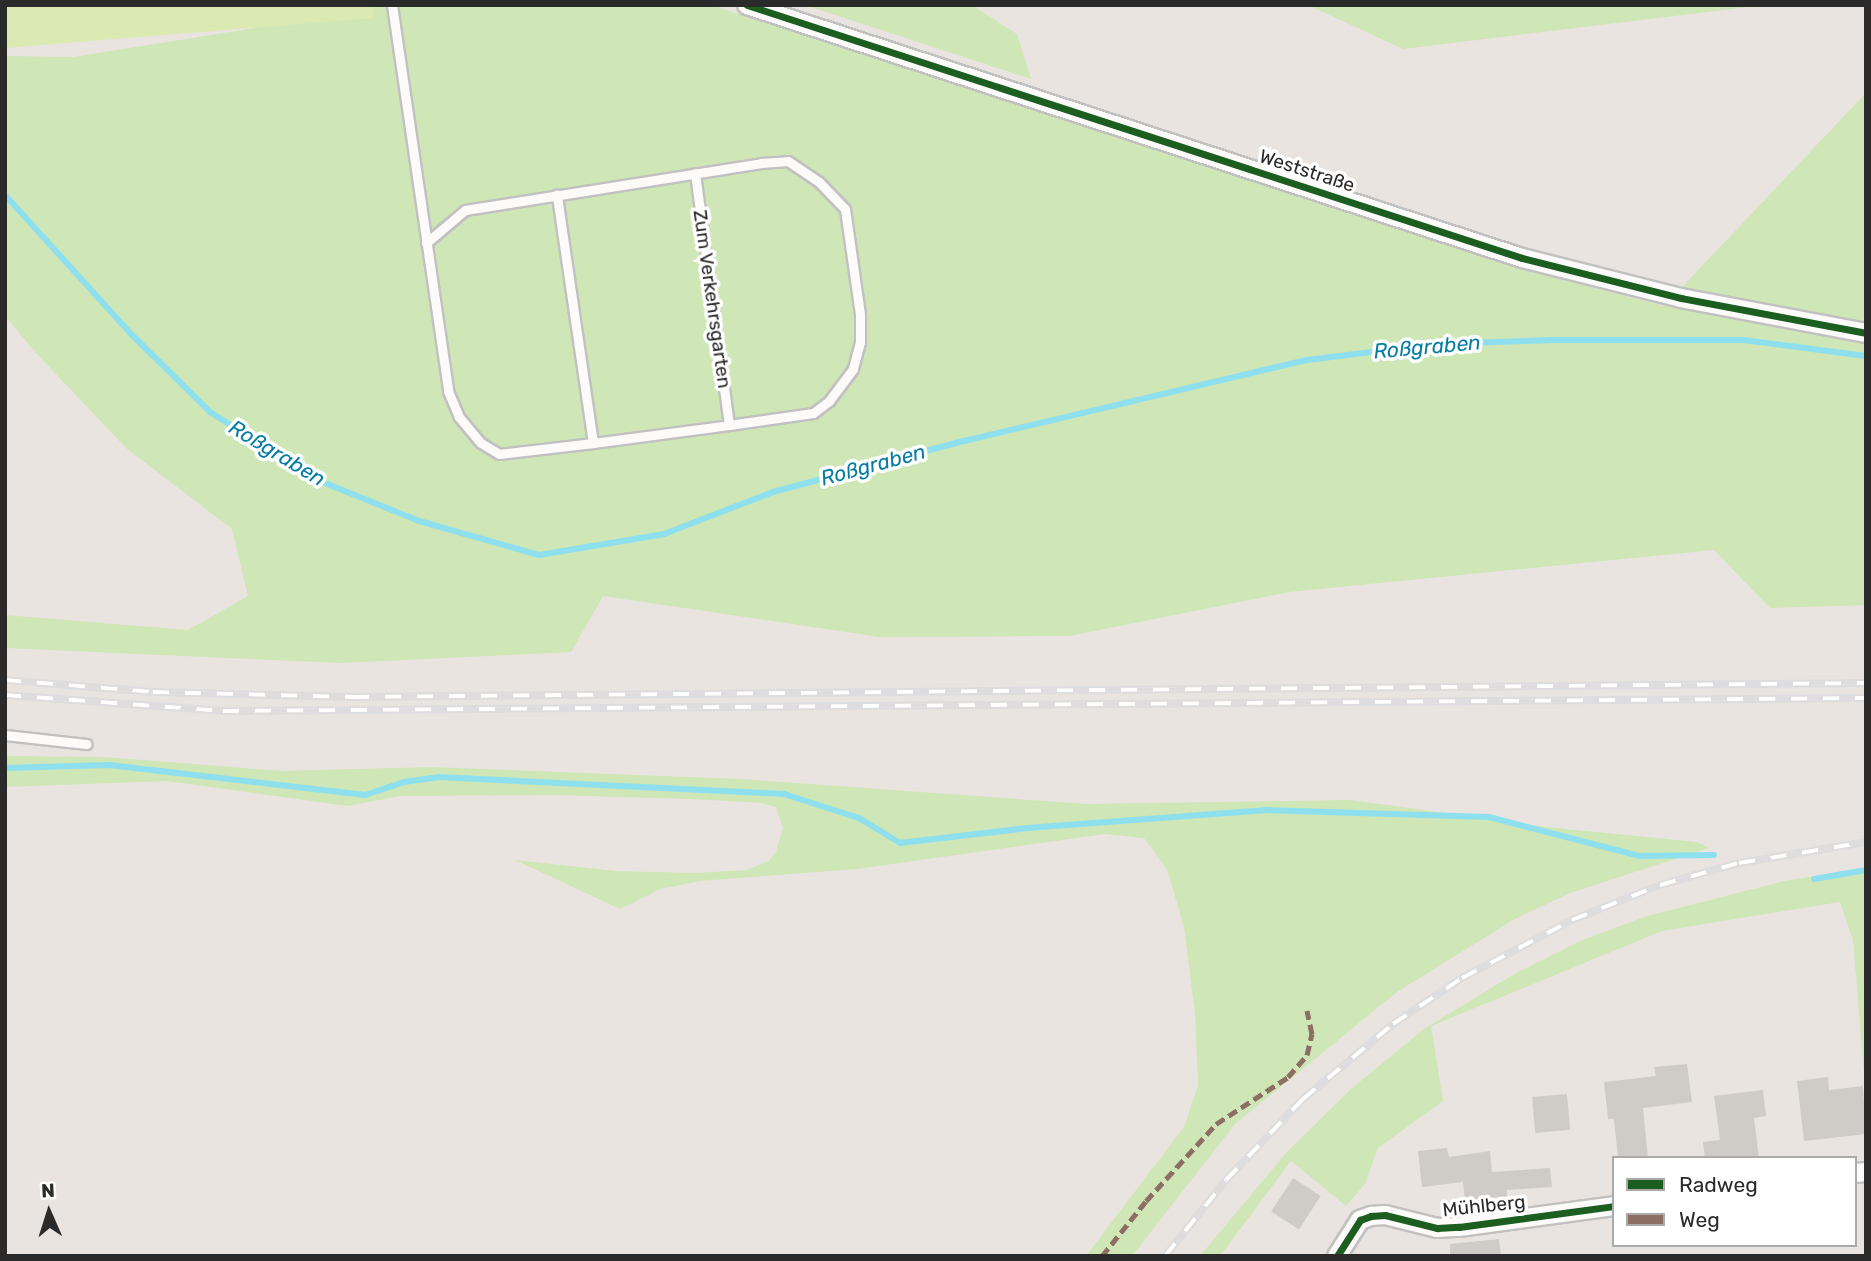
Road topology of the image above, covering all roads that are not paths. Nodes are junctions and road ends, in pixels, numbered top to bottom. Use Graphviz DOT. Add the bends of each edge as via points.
graph roads {
  1 [pos="392,5"];
  2 [pos="747,5"];
  3 [pos="695,173"];
  4 [pos="558,195"];
  5 [pos="426,243"];
  6 [pos="1866,333"];
  7 [pos="729,425"];
  8 [pos="593,443"];
  9 [pos="5,735"];
  10 [pos="87,744"];
  11 [pos="1612,1206"];
  12 [pos="1337,1256"];
  1 -- 5 [label="lane"];
  2 -- 6 [label="street, Weststraße" via="1522,258 1681,298"];
  3 -- 4 [label="lane"];
  3 -- 7 [label="lane, Zum Verkehrsgarten"];
  3 -- 7 [label="lane" via="788,161 819,182 845,209 860,315 853,369 829,401 813,413"];
  4 -- 5 [label="lane" via="466,210"];
  4 -- 8 [label="lane"];
  5 -- 8 [label="lane" via="449,391 459,417 481,443 499,454"];
  7 -- 8 [label="lane"];
  9 -- 10 [label="lane"];
  11 -- 12 [label="street, Mühlberg" via="1437,1228 1371,1216 1360,1220"];
}
